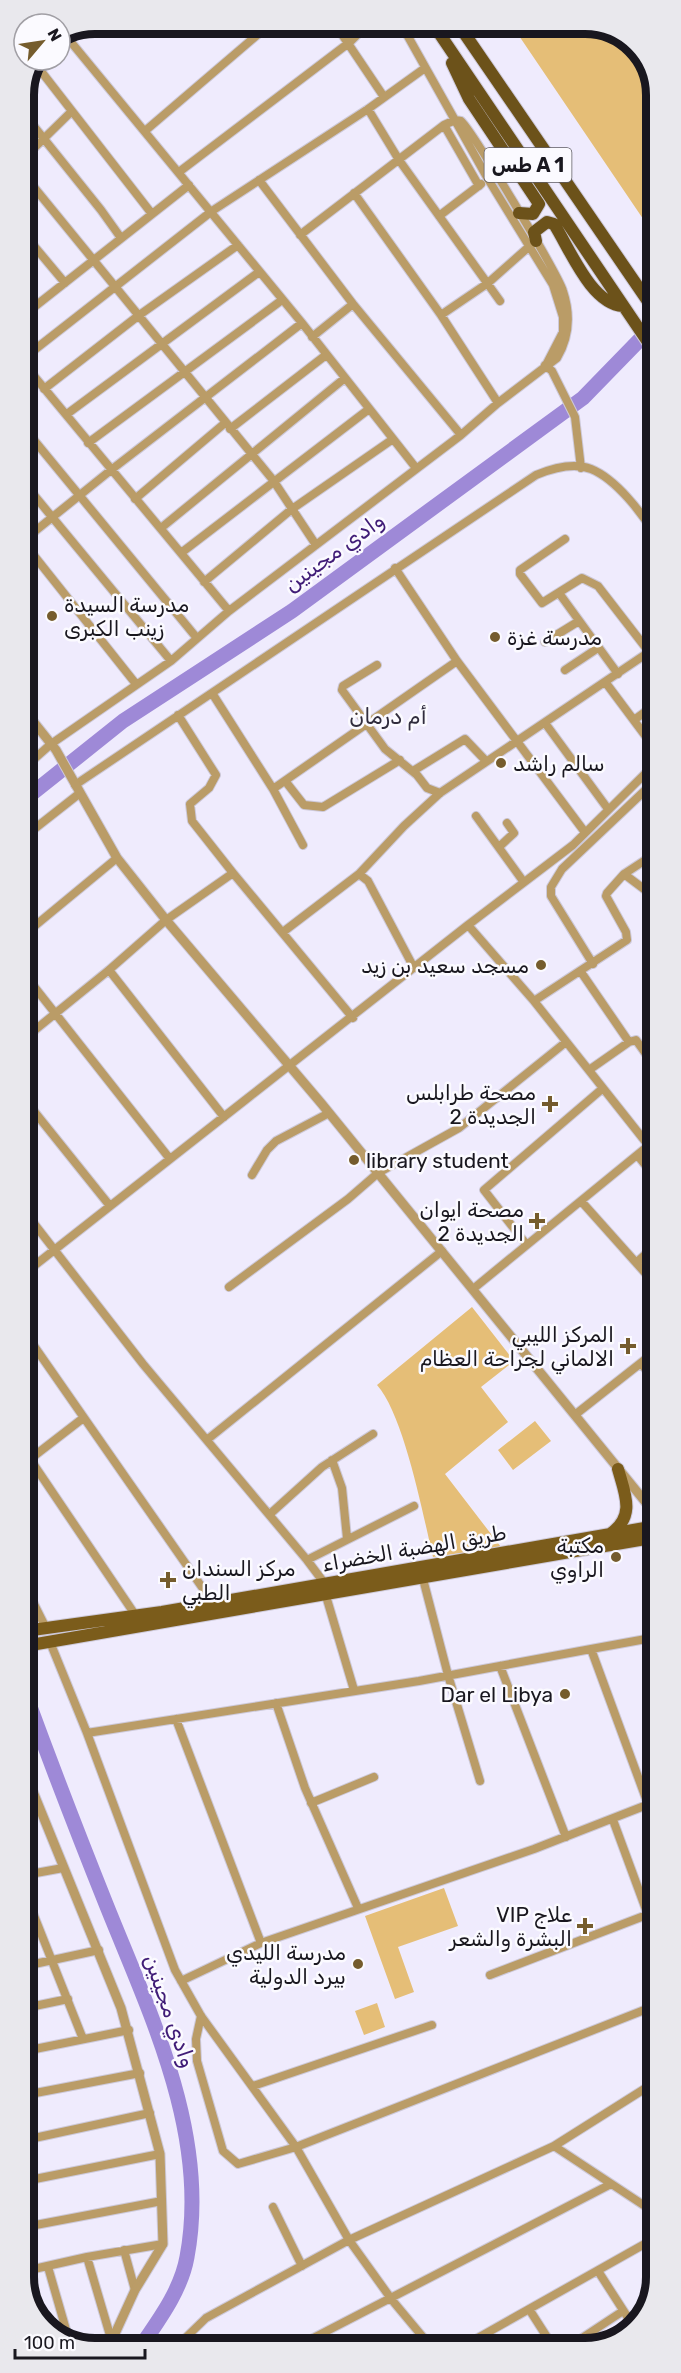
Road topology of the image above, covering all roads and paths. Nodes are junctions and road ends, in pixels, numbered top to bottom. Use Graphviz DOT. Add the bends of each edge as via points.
graph roads {
  1 [pos="258,34"];
  2 [pos="344,35"];
  3 [pos="357,35"];
  4 [pos="407,35"];
  5 [pos="440,35"];
  6 [pos="465,35"];
  7 [pos="350,42"];
  8 [pos="72,43"];
  9 [pos="446,45"];
  10 [pos="425,68"];
  11 [pos="42,72"];
  12 [pos="384,97"];
  13 [pos="368,109"];
  14 [pos="72,111"];
  15 [pos="455,120"];
  16 [pos="444,125"];
  17 [pos="34,126"];
  18 [pos="145,131"];
  19 [pos="44,139"];
  20 [pos="34,148"];
  21 [pos="399,160"];
  22 [pos="179,172"];
  23 [pos="488,179"];
  24 [pos="259,180"];
  25 [pos="189,185"];
  26 [pos="479,186"];
  27 [pos="34,187"];
  28 [pos="354,193"];
  29 [pos="212,211"];
  30 [pos="519,213"];
  31 [pos="152,214"];
  32 [pos="439,216"];
  33 [pos="300,235"];
  34 [pos="121,238"];
  35 [pos="532,244"];
  36 [pos="238,245"];
  37 [pos="34,246"];
  38 [pos="95,260"];
  39 [pos="259,272"];
  40 [pos="65,283"];
  41 [pos="488,283"];
  42 [pos="115,288"];
  43 [pos="646,298"];
  44 [pos="282,300"];
  45 [pos="500,301"];
  46 [pos="353,304"];
  47 [pos="34,307"];
  48 [pos="625,308"];
  49 [pos="441,315"];
  50 [pos="138,316"];
  51 [pos="303,323"];
  52 [pos="312,337"];
  53 [pos="646,339"];
  54 [pos="160,344"];
  55 [pos="34,350"];
  56 [pos="326,355"];
  57 [pos="545,365"];
  58 [pos="183,373"];
  59 [pos="34,376"];
  60 [pos="345,378"];
  61 [pos="44,389"];
  62 [pos="205,399"];
  63 [pos="498,403"];
  64 [pos="369,409"];
  65 [pos="67,414"];
  66 [pos="228,426"];
  67 [pos="461,435"];
  68 [pos="393,439"];
  69 [pos="34,440"];
  70 [pos="88,443"];
  71 [pos="251,455"];
  72 [pos="416,468"];
  73 [pos="581,468"];
  74 [pos="111,470"];
  75 [pos="273,480"];
  76 [pos="34,495"];
  77 [pos="80,495"];
  78 [pos="135,499"];
  79 [pos="292,509"];
  80 [pos="53,517"];
  81 [pos="646,524"];
  82 [pos="161,528"];
  83 [pos="34,533"];
  84 [pos="565,539"];
  85 [pos="316,545"];
  86 [pos="181,553"];
  87 [pos="34,555"];
  88 [pos="395,568"];
  89 [pos="204,582"];
  90 [pos="559,593"];
  91 [pos="229,611"];
  92 [pos="579,621"];
  93 [pos="196,637"];
  94 [pos="545,642"];
  95 [pos="598,648"];
  96 [pos="646,648"];
  97 [pos="646,654"];
  98 [pos="171,661"];
  99 [pos="457,662"];
  100 [pos="377,664"];
  101 [pos="565,670"];
  102 [pos="618,674"];
  103 [pos="606,683"];
  104 [pos="136,684"];
  105 [pos="212,693"];
  106 [pos="646,711"];
  107 [pos="178,715"];
  108 [pos="634,720"];
  109 [pos="34,723"];
  110 [pos="545,723"];
  111 [pos="367,725"];
  112 [pos="646,736"];
  113 [pos="517,743"];
  114 [pos="53,747"];
  115 [pos="400,760"];
  116 [pos="34,761"];
  117 [pos="486,761"];
  118 [pos="413,771"];
  119 [pos="646,773"];
  120 [pos="286,782"];
  121 [pos="76,786"];
  122 [pos="273,789"];
  123 [pos="646,789"];
  124 [pos="440,793"];
  125 [pos="608,809"];
  126 [pos="476,816"];
  127 [pos="507,823"];
  128 [pos="34,827"];
  129 [pos="584,831"];
  130 [pos="303,845"];
  131 [pos="499,848"];
  132 [pos="117,858"];
  133 [pos="646,860"];
  134 [pos="233,873"];
  135 [pos="359,874"];
  136 [pos="624,874"];
  137 [pos="523,881"];
  138 [pos="646,890"];
  139 [pos="166,920"];
  140 [pos="468,924"];
  141 [pos="34,927"];
  142 [pos="283,932"];
  143 [pos="592,964"];
  144 [pos="414,968"];
  145 [pos="109,970"];
  146 [pos="580,972"];
  147 [pos="34,986"];
  148 [pos="534,1001"];
  149 [pos="56,1013"];
  150 [pos="354,1018"];
  151 [pos="34,1031"];
  152 [pos="566,1042"];
  153 [pos="629,1042"];
  154 [pos="646,1054"];
  155 [pos="288,1065"];
  156 [pos="589,1070"];
  157 [pos="602,1089"];
  158 [pos="34,1111"];
  159 [pos="329,1113"];
  160 [pos="224,1117"];
  161 [pos="646,1144"];
  162 [pos="646,1148"];
  163 [pos="638,1156"];
  164 [pos="170,1159"];
  165 [pos="646,1166"];
  166 [pos="378,1173"];
  167 [pos="252,1175"];
  168 [pos="581,1201"];
  169 [pos="110,1206"];
  170 [pos="34,1223"];
  171 [pos="526,1244"];
  172 [pos="55,1249"];
  173 [pos="442,1251"];
  174 [pos="646,1254"];
  175 [pos="636,1262"];
  176 [pos="34,1266"];
  177 [pos="646,1274"];
  178 [pos="229,1287"];
  179 [pos="473,1289"];
  180 [pos="34,1347"];
  181 [pos="646,1359"];
  182 [pos="641,1363"];
  183 [pos="646,1370"];
  184 [pos="576,1414"];
  185 [pos="82,1419"];
  186 [pos="373,1434"];
  187 [pos="208,1439"];
  188 [pos="34,1456"];
  189 [pos="332,1460"];
  190 [pos="618,1469"];
  191 [pos="34,1471"];
  192 [pos="646,1502"];
  193 [pos="414,1506"];
  194 [pos="270,1514"];
  195 [pos="646,1528"];
  196 [pos="610,1534"];
  197 [pos="347,1538"];
  198 [pos="646,1539"];
  199 [pos="307,1560"];
  200 [pos="423,1579"];
  201 [pos="325,1590"];
  202 [pos="213,1603"];
  203 [pos="136,1616"];
  204 [pos="163,1618"];
  205 [pos="35,1630"];
  206 [pos="646,1639"];
  207 [pos="46,1643"];
  208 [pos="34,1645"];
  209 [pos="591,1649"];
  210 [pos="500,1666"];
  211 [pos="447,1675"];
  212 [pos="354,1690"];
  213 [pos="276,1703"];
  214 [pos="176,1719"];
  215 [pos="87,1733"];
  216 [pos="374,1777"];
  217 [pos="480,1781"];
  218 [pos="646,1787"];
  219 [pos="34,1795"];
  220 [pos="311,1803"];
  221 [pos="646,1805"];
  222 [pos="613,1820"];
  223 [pos="566,1837"];
  224 [pos="63,1868"];
  225 [pos="34,1873"];
  226 [pos="358,1908"];
  227 [pos="646,1910"];
  228 [pos="34,1913"];
  229 [pos="646,1916"];
  230 [pos="36,1917"];
  231 [pos="261,1943"];
  232 [pos="99,1950"];
  233 [pos="52,1960"];
  234 [pos="34,1963"];
  235 [pos="490,1975"];
  236 [pos="181,1981"];
  237 [pos="68,1999"];
  238 [pos="34,2006"];
  239 [pos="646,2009"];
  240 [pos="201,2016"];
  241 [pos="432,2025"];
  242 [pos="129,2030"];
  243 [pos="83,2039"];
  244 [pos="34,2049"];
  245 [pos="140,2073"];
  246 [pos="253,2086"];
  247 [pos="646,2088"];
  248 [pos="34,2093"];
  249 [pos="150,2113"];
  250 [pos="34,2138"];
  251 [pos="554,2146"];
  252 [pos="296,2147"];
  253 [pos="160,2154"];
  254 [pos="34,2179"];
  255 [pos="611,2184"];
  256 [pos="162,2201"];
  257 [pos="273,2207"];
  258 [pos="646,2207"];
  259 [pos="34,2225"];
  260 [pos="349,2240"];
  261 [pos="646,2243"];
  262 [pos="164,2244"];
  263 [pos="124,2250"];
  264 [pos="87,2257"];
  265 [pos="302,2266"];
  266 [pos="48,2267"];
  267 [pos="34,2270"];
  268 [pos="598,2271"];
  269 [pos="135,2289"];
  270 [pos="392,2300"];
  271 [pos="529,2309"];
  272 [pos="624,2310"];
  273 [pos="630,2319"];
  274 [pos="66,2331"];
  275 [pos="108,2338"];
  276 [pos="113,2338"];
  277 [pos="185,2338"];
  278 [pos="316,2338"];
  279 [pos="424,2338"];
  280 [pos="478,2338"];
  281 [pos="548,2338"];
  282 [pos="582,2338"];
  1 -- 18 [label="street"];
  2 -- 7 [label="street"];
  3 -- 7 [label="street"];
  4 -- 10 [label="street"];
  5 -- 9 [label="highway, طس A 1"];
  6 -- 43 [label="highway, طس A 1"];
  7 -- 12 [label="street"];
  7 -- 22 [label="street"];
  8 -- 18 [label="street"];
  9 -- 30 [label="highway" via="469,99 539,204 533,214"];
  9 -- 48 [label="highway, طس A 1"];
  10 -- 12 [label="street"];
  10 -- 15 [label="street"];
  11 -- 14 [label="street"];
  12 -- 13 [label="street"];
  13 -- 21 [label="street"];
  13 -- 24 [label="street"];
  14 -- 19 [label="street"];
  14 -- 31 [label="street"];
  15 -- 16 [label="street"];
  15 -- 23 [label="street"];
  15 -- 30 [label="street" via="467,128"];
  16 -- 21 [label="street"];
  16 -- 26 [label="street"];
  17 -- 19 [label="street"];
  18 -- 22 [label="street"];
  19 -- 20 [label="street"];
  19 -- 34 [label="street"];
  21 -- 28 [label="street"];
  21 -- 32 [label="street"];
  22 -- 25 [label="street"];
  23 -- 26 [label="street"];
  23 -- 35 [label="street"];
  24 -- 29 [label="street"];
  24 -- 33 [label="street"];
  25 -- 29 [label="street"];
  25 -- 31 [label="street"];
  26 -- 32 [label="street"];
  27 -- 38 [label="street"];
  28 -- 33 [label="street"];
  28 -- 49 [label="street"];
  29 -- 36 [label="street"];
  29 -- 42 [label="street"];
  30 -- 35 [label="street"];
  31 -- 34 [label="street"];
  32 -- 41 [label="street"];
  33 -- 46 [label="street"];
  34 -- 38 [label="street"];
  35 -- 41 [label="street"];
  35 -- 48 [label="highway" via="539,225 554,224 601,297"];
  35 -- 57 [label="street" via="563,290 569,322 564,347 557,358"];
  36 -- 39 [label="street"];
  36 -- 50 [label="street"];
  37 -- 40 [label="street"];
  38 -- 40 [label="street"];
  38 -- 42 [label="street"];
  39 -- 44 [label="street"];
  39 -- 54 [label="street"];
  40 -- 47 [label="street"];
  41 -- 45 [label="street"];
  41 -- 49 [label="street"];
  42 -- 50 [label="street"];
  42 -- 55 [label="street"];
  44 -- 51 [label="street"];
  44 -- 58 [label="street"];
  46 -- 52 [label="street"];
  46 -- 67 [label="street"];
  48 -- 53 [label="highway"];
  49 -- 63 [label="street"];
  50 -- 54 [label="street"];
  50 -- 61 [label="street"];
  51 -- 52 [label="street"];
  51 -- 62 [label="street"];
  52 -- 56 [label="street"];
  54 -- 58 [label="street"];
  54 -- 65 [label="street"];
  56 -- 60 [label="street"];
  56 -- 66 [label="street"];
  57 -- 63 [label="street"];
  57 -- 73 [label="street" via="552,371 575,417"];
  58 -- 62 [label="street"];
  58 -- 70 [label="street"];
  59 -- 61 [label="street"];
  60 -- 64 [label="street"];
  60 -- 71 [label="street"];
  61 -- 65 [label="street"];
  62 -- 66 [label="street"];
  62 -- 74 [label="street"];
  63 -- 67 [label="street"];
  64 -- 68 [label="street"];
  64 -- 75 [label="street"];
  65 -- 70 [label="street"];
  66 -- 71 [label="street"];
  66 -- 78 [label="street"];
  67 -- 72 [label="street"];
  68 -- 72 [label="street"];
  68 -- 79 [label="street"];
  69 -- 77 [label="street"];
  70 -- 74 [label="street"];
  71 -- 75 [label="street"];
  71 -- 82 [label="street"];
  72 -- 85 [label="street"];
  73 -- 81 [label="street" via="591,469 609,481"];
  73 -- 88 [label="street" via="554,468 536,475"];
  74 -- 77 [label="street"];
  74 -- 78 [label="street"];
  75 -- 79 [label="street"];
  75 -- 86 [label="street"];
  76 -- 80 [label="street"];
  77 -- 80 [label="street"];
  77 -- 93 [label="street"];
  78 -- 82 [label="street"];
  79 -- 85 [label="street"];
  79 -- 89 [label="street"];
  80 -- 83 [label="street"];
  80 -- 98 [label="street"];
  82 -- 86 [label="street"];
  84 -- 90 [label="street" via="520,572 539,602"];
  85 -- 91 [label="street"];
  86 -- 89 [label="street"];
  87 -- 104 [label="street"];
  88 -- 99 [label="street"];
  88 -- 105 [label="street"];
  89 -- 91 [label="street"];
  90 -- 92 [label="street"];
  90 -- 96 [label="street" via="582,578 598,586"];
  91 -- 93 [label="street"];
  92 -- 94 [label="street"];
  92 -- 95 [label="street"];
  93 -- 98 [label="street"];
  95 -- 101 [label="street"];
  95 -- 102 [label="street"];
  97 -- 102 [label="street"];
  98 -- 104 [label="street"];
  99 -- 111 [label="street"];
  99 -- 113 [label="street"];
  100 -- 111 [label="street" via="342,690"];
  102 -- 103 [label="street"];
  103 -- 108 [label="street"];
  103 -- 110 [label="street"];
  104 -- 114 [label="street"];
  105 -- 107 [label="street"];
  105 -- 122 [label="street"];
  106 -- 108 [label="street"];
  107 -- 121 [label="street"];
  107 -- 134 [label="street" via="216,775 209,788 190,804 192,821"];
  108 -- 112 [label="street"];
  109 -- 114 [label="street"];
  110 -- 113 [label="street"];
  110 -- 125 [label="street"];
  111 -- 115 [label="street" via="385,749"];
  111 -- 120 [label="street"];
  113 -- 117 [label="street"];
  113 -- 129 [label="street"];
  114 -- 116 [label="street"];
  114 -- 121 [label="street"];
  115 -- 118 [label="street"];
  115 -- 120 [label="street" via="323,807 304,805"];
  117 -- 118 [label="street" via="465,739"];
  117 -- 124 [label="street"];
  118 -- 124 [label="street" via="427,788"];
  119 -- 125 [label="street"];
  120 -- 122 [label="street"];
  121 -- 128 [label="street"];
  121 -- 132 [label="street"];
  122 -- 130 [label="street"];
  123 -- 143 [label="street" via="562,869 551,887 551,896"];
  124 -- 135 [label="street"];
  125 -- 129 [label="street"];
  126 -- 131 [label="street"];
  127 -- 131 [label="street" via="514,833"];
  129 -- 137 [label="street" via="573,845"];
  131 -- 137 [label="street"];
  132 -- 139 [label="street"];
  132 -- 141 [label="street"];
  133 -- 136 [label="street"];
  134 -- 139 [label="street"];
  134 -- 142 [label="street"];
  135 -- 142 [label="street"];
  135 -- 144 [label="street" via="368,881"];
  136 -- 138 [label="street"];
  136 -- 143 [label="street" via="606,896 627,940"];
  137 -- 140 [label="street"];
  139 -- 145 [label="street"];
  139 -- 155 [label="street"];
  140 -- 144 [label="street"];
  140 -- 148 [label="street"];
  142 -- 150 [label="street"];
  143 -- 146 [label="street"];
  144 -- 150 [label="street"];
  145 -- 149 [label="street"];
  145 -- 160 [label="street"];
  146 -- 148 [label="street"];
  146 -- 153 [label="street"];
  147 -- 149 [label="street"];
  148 -- 152 [label="street"];
  149 -- 151 [label="street"];
  149 -- 164 [label="street"];
  150 -- 155 [label="street"];
  152 -- 156 [label="street"];
  152 -- 166 [label="street" via="459,1128"];
  153 -- 154 [label="street" via="638,1042"];
  153 -- 156 [label="street"];
  155 -- 159 [label="street"];
  155 -- 160 [label="street"];
  156 -- 157 [label="street"];
  157 -- 161 [label="street"];
  157 -- 171 [label="street" via="484,1190"];
  158 -- 169 [label="street"];
  159 -- 166 [label="street"];
  159 -- 167 [label="street" via="276,1140"];
  160 -- 164 [label="street"];
  162 -- 163 [label="street"];
  163 -- 165 [label="street"];
  163 -- 168 [label="street"];
  164 -- 169 [label="street"];
  166 -- 173 [label="street"];
  166 -- 178 [label="street"];
  168 -- 171 [label="street"];
  168 -- 175 [label="street"];
  169 -- 172 [label="street"];
  170 -- 172 [label="street"];
  171 -- 179 [label="street"];
  172 -- 176 [label="street"];
  172 -- 187 [label="street"];
  173 -- 179 [label="street"];
  173 -- 187 [label="street"];
  174 -- 175 [label="street"];
  175 -- 177 [label="street"];
  179 -- 184 [label="street"];
  180 -- 185 [label="street"];
  181 -- 182 [label="street"];
  182 -- 183 [label="street"];
  182 -- 184 [label="street"];
  184 -- 190 [label="street"];
  185 -- 188 [label="street"];
  185 -- 202 [label="street"];
  186 -- 189 [label="street"];
  187 -- 194 [label="street"];
  189 -- 194 [label="street"];
  189 -- 197 [label="street" via="342,1488"];
  190 -- 192 [label="street"];
  190 -- 196 [label="main road" via="628,1508 621,1526"];
  191 -- 203 [label="street"];
  193 -- 197 [label="street"];
  194 -- 199 [label="street"];
  195 -- 196 [label="main road, طريق الهضبة الخضراء"];
  196 -- 201 [label="main road, طريق الهضبة الخضراء"];
  197 -- 199 [label="street"];
  198 -- 200 [label="main road, طريق الهضبة الخضراء"];
  199 -- 201 [label="street"];
  200 -- 201 [label="main road, طريق الهضبة الخضراء"];
  200 -- 211 [label="street"];
  201 -- 202 [label="main road, طريق الهضبة الخضراء"];
  201 -- 204 [label="main road, طريق الهضبة الخضراء"];
  201 -- 212 [label="street"];
  202 -- 204 [label="main road, طريق الهضبة الخضراء"];
  203 -- 204 [label="main road, طريق الهضبة الخضراء"];
  203 -- 205 [label="main road, طريق الهضبة الخضراء"];
  204 -- 207 [label="main road, طريق الهضبة الخضراء"];
  206 -- 209 [label="street"];
  207 -- 208 [label="main road, طريق الهضبة الخضراء"];
  207 -- 215 [label="street"];
  209 -- 210 [label="street"];
  209 -- 218 [label="street"];
  210 -- 211 [label="street"];
  210 -- 223 [label="street"];
  211 -- 212 [label="street"];
  211 -- 217 [label="street"];
  212 -- 213 [label="street"];
  213 -- 214 [label="street"];
  213 -- 220 [label="street"];
  214 -- 215 [label="street"];
  214 -- 231 [label="street"];
  215 -- 236 [label="street"];
  216 -- 220 [label="street"];
  219 -- 224 [label="street"];
  220 -- 226 [label="street"];
  221 -- 222 [label="street"];
  222 -- 223 [label="street"];
  222 -- 227 [label="street"];
  223 -- 226 [label="street"];
  224 -- 225 [label="street"];
  224 -- 232 [label="street"];
  226 -- 231 [label="street"];
  228 -- 230 [label="street"];
  229 -- 235 [label="street"];
  230 -- 233 [label="street"];
  231 -- 236 [label="street"];
  232 -- 233 [label="street"];
  232 -- 242 [label="street"];
  233 -- 234 [label="street"];
  233 -- 237 [label="street"];
  236 -- 240 [label="street"];
  237 -- 238 [label="street"];
  237 -- 243 [label="street"];
  239 -- 252 [label="street"];
  240 -- 246 [label="street"];
  240 -- 252 [label="street" via="197,2061 224,2151 238,2164"];
  241 -- 246 [label="street"];
  242 -- 243 [label="street"];
  242 -- 245 [label="street"];
  243 -- 244 [label="street"];
  245 -- 248 [label="street"];
  245 -- 249 [label="street"];
  246 -- 252 [label="street"];
  247 -- 251 [label="street"];
  249 -- 250 [label="street"];
  249 -- 253 [label="street"];
  251 -- 255 [label="street"];
  251 -- 260 [label="street"];
  252 -- 260 [label="street"];
  253 -- 254 [label="street"];
  253 -- 256 [label="street"];
  255 -- 258 [label="street"];
  255 -- 270 [label="street"];
  256 -- 259 [label="street"];
  256 -- 262 [label="street"];
  257 -- 265 [label="street"];
  260 -- 265 [label="street"];
  260 -- 270 [label="street"];
  261 -- 268 [label="street"];
  262 -- 263 [label="street"];
  262 -- 269 [label="street"];
  263 -- 264 [label="street"];
  263 -- 269 [label="street"];
  264 -- 266 [label="street"];
  264 -- 275 [label="street"];
  265 -- 277 [label="street" via="206,2318"];
  266 -- 267 [label="street"];
  266 -- 274 [label="street"];
  268 -- 271 [label="street"];
  268 -- 272 [label="street"];
  269 -- 276 [label="street"];
  270 -- 278 [label="street"];
  270 -- 279 [label="street"];
  271 -- 280 [label="street"];
  271 -- 281 [label="street"];
  272 -- 273 [label="street"];
  272 -- 282 [label="street"];
}
